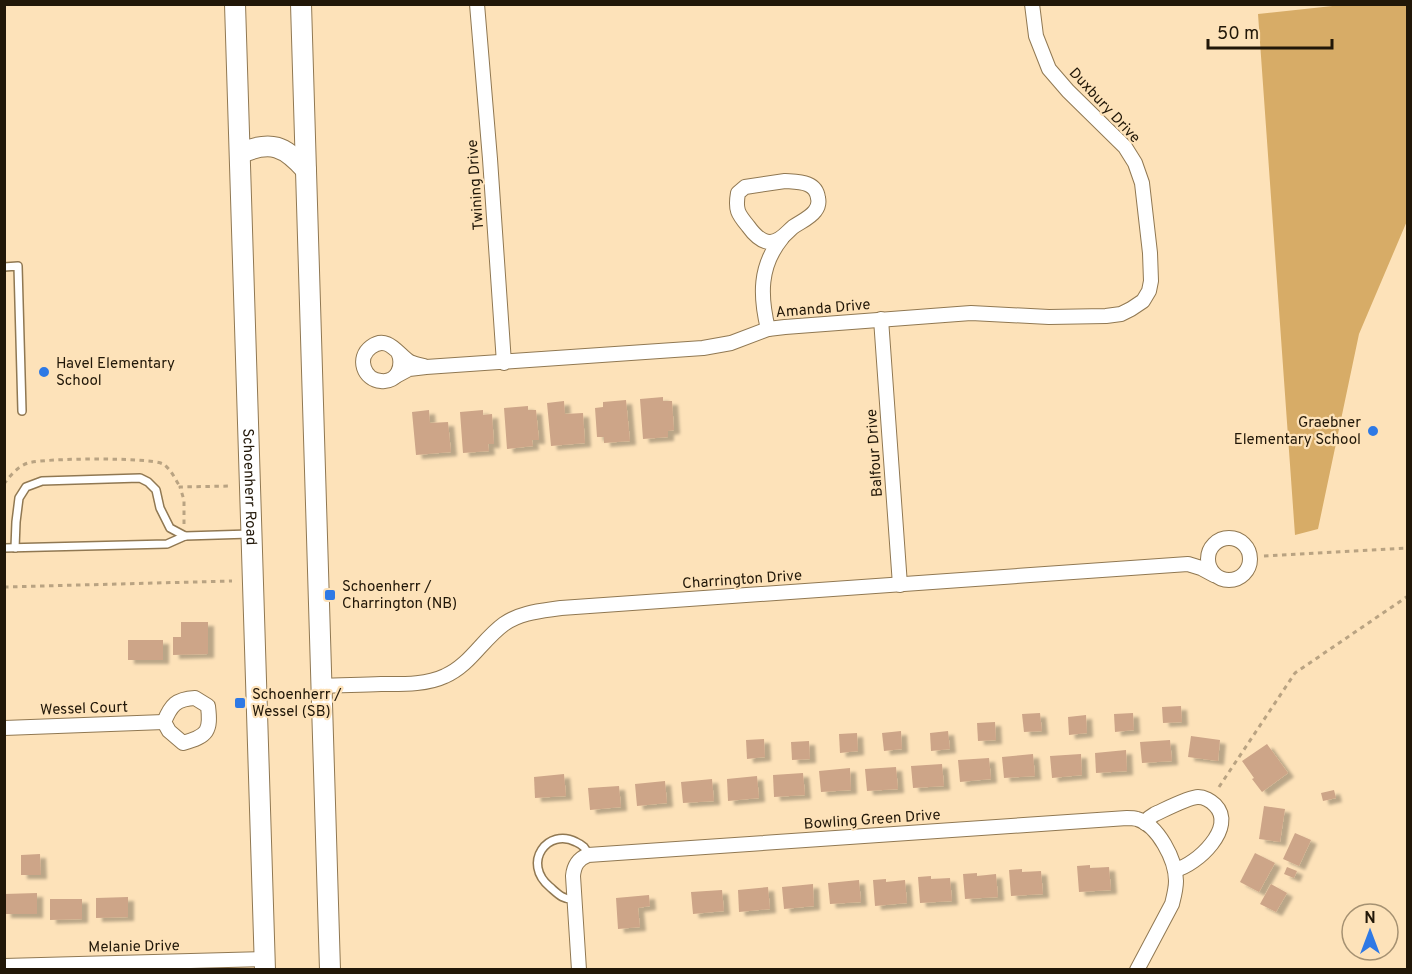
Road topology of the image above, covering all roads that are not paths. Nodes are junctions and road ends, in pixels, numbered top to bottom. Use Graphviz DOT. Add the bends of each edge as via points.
graph roads {
  1 [pos="235,4"];
  2 [pos="301,4"];
  3 [pos="477,4"];
  4 [pos="1032,4"];
  5 [pos="240,153"];
  6 [pos="306,170"];
  7 [pos="754,234"];
  8 [pos="784,236"];
  9 [pos="769,258"];
  10 [pos="4,267"];
  11 [pos="1143,301"];
  12 [pos="881,319"];
  13 [pos="768,330"];
  14 [pos="398,352"];
  15 [pos="504,363"];
  16 [pos="426,367"];
  17 [pos="396,376"];
  18 [pos="22,411"];
  19 [pos="252,534"];
  20 [pos="185,536"];
  21 [pos="4,548"];
  22 [pos="15,548"];
  23 [pos="1210,549"];
  24 [pos="1188,564"];
  25 [pos="1214,575"];
  26 [pos="900,585"];
  27 [pos="321,686"];
  28 [pos="164,722"];
  29 [pos="4,728"];
  30 [pos="1145,823"];
  31 [pos="588,855"];
  32 [pos="1175,870"];
  33 [pos="575,899"];
  34 [pos="265,964"];
  35 [pos="4,966"];
  36 [pos="330,969"];
  37 [pos="579,969"];
  38 [pos="1137,969"];
  1 -- 5 [label="main road, Schoenherr Road"];
  2 -- 6 [label="main road"];
  3 -- 15 [label="street, Twining Drive"];
  4 -- 11 [label="street, Duxbury Drive" via="1036,36 1049,69 1125,147 1139,173 1151,281"];
  5 -- 6 [label="main road" via="272,146 294,156"];
  5 -- 19 [label="main road, Schoenherr Road"];
  6 -- 27 [label="main road"];
  7 -- 8 [label="street" via="770,242"];
  7 -- 8 [label="street" via="736,208 738,193 745,187 785,181 815,188 817,208"];
  7 -- 9 [label="street"];
  8 -- 9 [label="street"];
  9 -- 13 [label="street" via="762,296"];
  10 -- 18 [label="lane" via="18,266"];
  11 -- 12 [label="street, Amanda Drive" via="1121,314 1106,316 971,313"];
  12 -- 13 [label="street, Amanda Drive"];
  12 -- 26 [label="street, Balfour Drive"];
  13 -- 15 [label="street, Amanda Drive" via="703,348"];
  14 -- 16 [label="street"];
  14 -- 17 [label="street" via="401,364"];
  14 -- 17 [label="street" via="388,344 376,344 363,358 364,370 373,379 385,381"];
  15 -- 16 [label="street, Amanda Drive"];
  16 -- 17 [label="street, Amanda Drive"];
  19 -- 20 [label="lane"];
  19 -- 34 [label="main road, Schoenherr Road"];
  20 -- 22 [label="lane" via="167,544"];
  20 -- 22 [label="lane" via="171,528 156,490 140,478 42,481 26,487 19,498"];
  21 -- 22 [label="lane"];
  23 -- 24 [label="street, Charrington Drive"];
  23 -- 25 [label="street" via="1207,562"];
  23 -- 25 [label="street, Charrington Drive" via="1220,540 1234,539 1245,546 1250,557 1250,565 1241,577 1227,581"];
  24 -- 25 [label="street, Charrington Drive"];
  24 -- 26 [label="street, Charrington Drive"];
  26 -- 27 [label="street, Charrington Drive" via="528,613 505,623 463,666 444,676 404,684"];
  27 -- 36 [label="main road"];
  28 -- 29 [label="street, Wessel Court"];
  30 -- 31 [label="street, Bowling Green Drive" via="1127,818"];
  30 -- 32 [label="street" via="1164,843"];
  30 -- 32 [label="street" via="1155,814 1191,798 1206,799 1220,811 1221,830 1213,842 1188,866"];
  31 -- 33 [label="street, Bowling Green Drive" via="576,863"];
  31 -- 33 [label="lane" via="581,844 560,839 542,849 537,860 543,881 561,897"];
  32 -- 38 [label="street" via="1172,904"];
  33 -- 37 [label="street"];
  34 -- 35 [label="street, Melanie Drive"];
}
